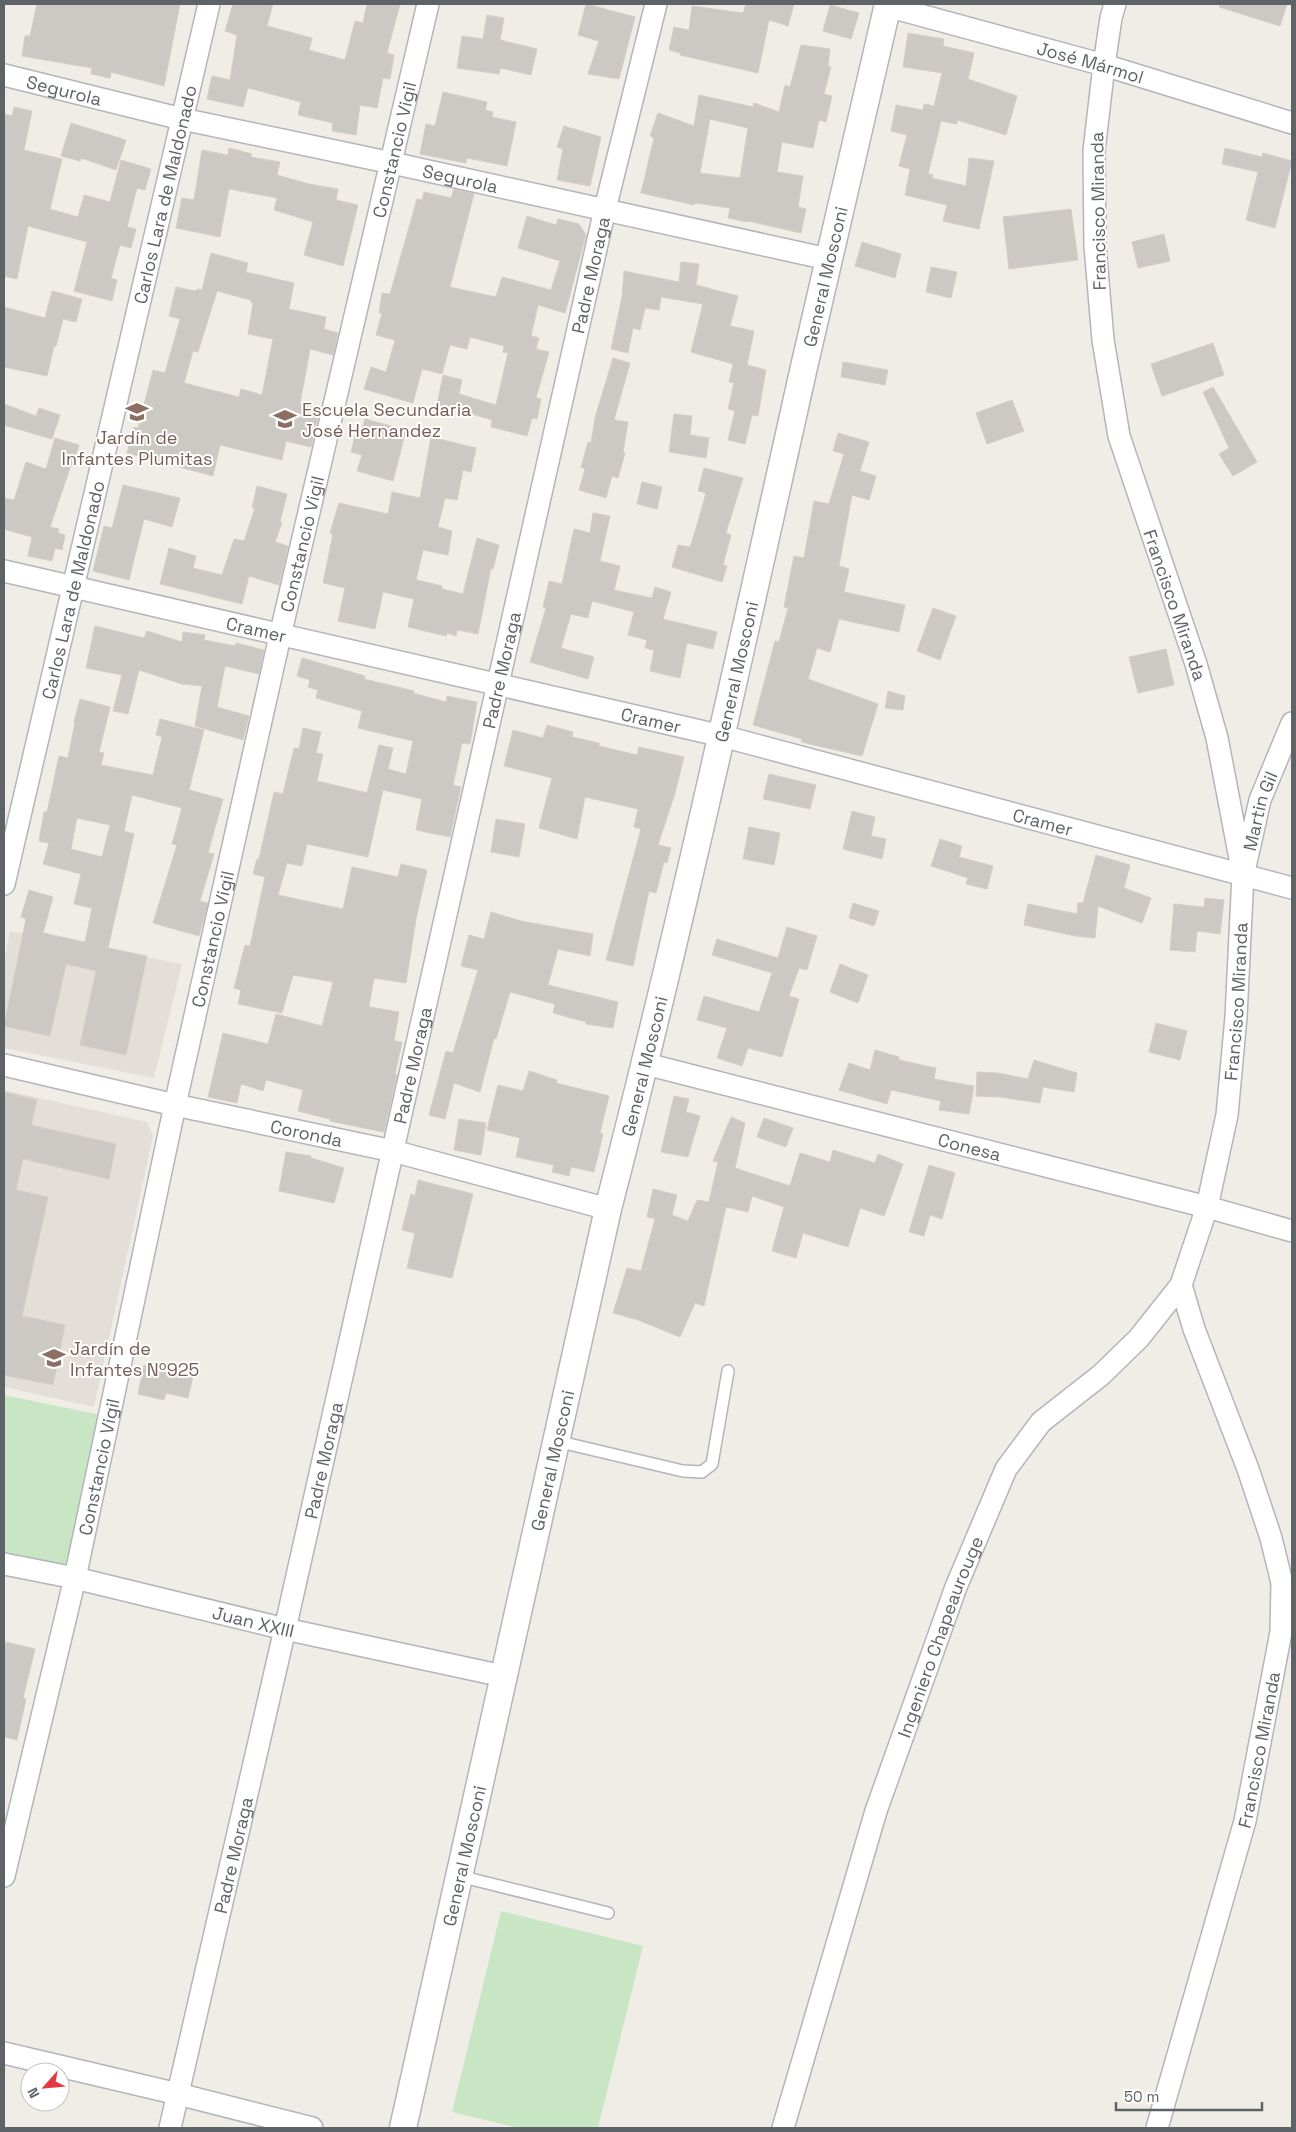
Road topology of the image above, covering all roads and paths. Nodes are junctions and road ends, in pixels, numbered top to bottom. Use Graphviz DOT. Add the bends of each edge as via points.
graph roads {
  1 [pos="208,4"];
  2 [pos="428,4"];
  3 [pos="656,4"];
  4 [pos="1115,4"];
  5 [pos="887,5"];
  6 [pos="1104,65"];
  7 [pos="4,75"];
  8 [pos="182,119"];
  9 [pos="1292,124"];
  10 [pos="392,163"];
  11 [pos="605,209"];
  12 [pos="828,259"];
  13 [pos="4,571"];
  14 [pos="72,587"];
  15 [pos="280,636"];
  16 [pos="499,685"];
  17 [pos="1292,723"];
  18 [pos="722,736"];
  19 [pos="1243,874"];
  20 [pos="4,884"];
  21 [pos="1292,888"];
  22 [pos="646,1064"];
  23 [pos="4,1065"];
  24 [pos="176,1105"];
  25 [pos="392,1151"];
  26 [pos="1207,1207"];
  27 [pos="608,1209"];
  28 [pos="1292,1231"];
  29 [pos="1181,1285"];
  30 [pos="728,1371"];
  31 [pos="556,1441"];
  32 [pos="4,1564"];
  33 [pos="75,1578"];
  34 [pos="285,1629"];
  35 [pos="503,1676"];
  36 [pos="4,1876"];
  37 [pos="459,1876"];
  38 [pos="608,1913"];
  39 [pos="4,2053"];
  40 [pos="178,2094"];
  41 [pos="170,2128"];
  42 [pos="312,2128"];
  43 [pos="402,2128"];
  44 [pos="783,2128"];
  45 [pos="1157,2128"];
  1 -- 8 [label="street, Carlos Lara de Maldonado"];
  2 -- 10 [label="street, Constancio Vigil"];
  3 -- 11 [label="street, Padre Moraga"];
  4 -- 6 [label="street, Francisco Miranda"];
  5 -- 6 [label="street, José Mármol"];
  5 -- 12 [label="street, General Mosconi"];
  6 -- 9 [label="street, José Mármol"];
  6 -- 19 [label="street, Francisco Miranda" via="1094,150 1095,246 1103,340 1119,436 1196,664 1217,738"];
  7 -- 8 [label="street, Segurola"];
  8 -- 10 [label="street, Segurola"];
  8 -- 14 [label="street, Carlos Lara de Maldonado"];
  10 -- 11 [label="street, Segurola"];
  10 -- 15 [label="street, Constancio Vigil"];
  11 -- 12 [label="street, Segurola"];
  11 -- 16 [label="street, Padre Moraga"];
  12 -- 18 [label="street, General Mosconi"];
  13 -- 14 [label="street, Cramer"];
  14 -- 15 [label="street, Cramer"];
  14 -- 20 [label="street, Carlos Lara de Maldonado"];
  15 -- 16 [label="street, Cramer"];
  15 -- 24 [label="street, Constancio Vigil"];
  16 -- 18 [label="street, Cramer"];
  16 -- 25 [label="street, Padre Moraga"];
  17 -- 19 [label="street, Martin Gil" via="1260,800"];
  18 -- 19 [label="street, Cramer"];
  18 -- 22 [label="street, General Mosconi"];
  19 -- 21 [label="street, Cramer"];
  19 -- 26 [label="street, Francisco Miranda" via="1227,1115"];
  22 -- 26 [label="street, Conesa"];
  22 -- 27 [label="street, General Mosconi"];
  23 -- 24 [label="street, Coronda"];
  24 -- 25 [label="street, Coronda"];
  24 -- 33 [label="street, Constancio Vigil"];
  25 -- 27 [label="street, Coronda"];
  25 -- 34 [label="street, Padre Moraga"];
  26 -- 28 [label="street, Conesa"];
  26 -- 29 [label="street, Ingeniero Chapeaurouge"];
  27 -- 31 [label="street, General Mosconi"];
  29 -- 44 [label="street, Ingeniero Chapeaurouge" via="1138,1338 1101,1376 1041,1422 1006,1469 956,1587 876,1811"];
  29 -- 45 [label="street, Francisco Miranda" via="1194,1329 1272,1538 1282,1583 1281,1632 1244,1821"];
  30 -- 31 [label="lane" via="712,1464 702,1472 683,1471"];
  31 -- 35 [label="street, General Mosconi"];
  32 -- 33 [label="street, Juan XXIII"];
  33 -- 34 [label="street, Juan XXIII"];
  33 -- 36 [label="street, Constancio Vigil"];
  34 -- 35 [label="street, Juan XXIII"];
  34 -- 40 [label="street, Padre Moraga"];
  35 -- 37 [label="street, General Mosconi"];
  37 -- 38 [label="lane"];
  37 -- 43 [label="street, General Mosconi"];
  39 -- 40 [label="street"];
  40 -- 41 [label="street, Padre Moraga"];
  40 -- 42 [label="street"];
}
